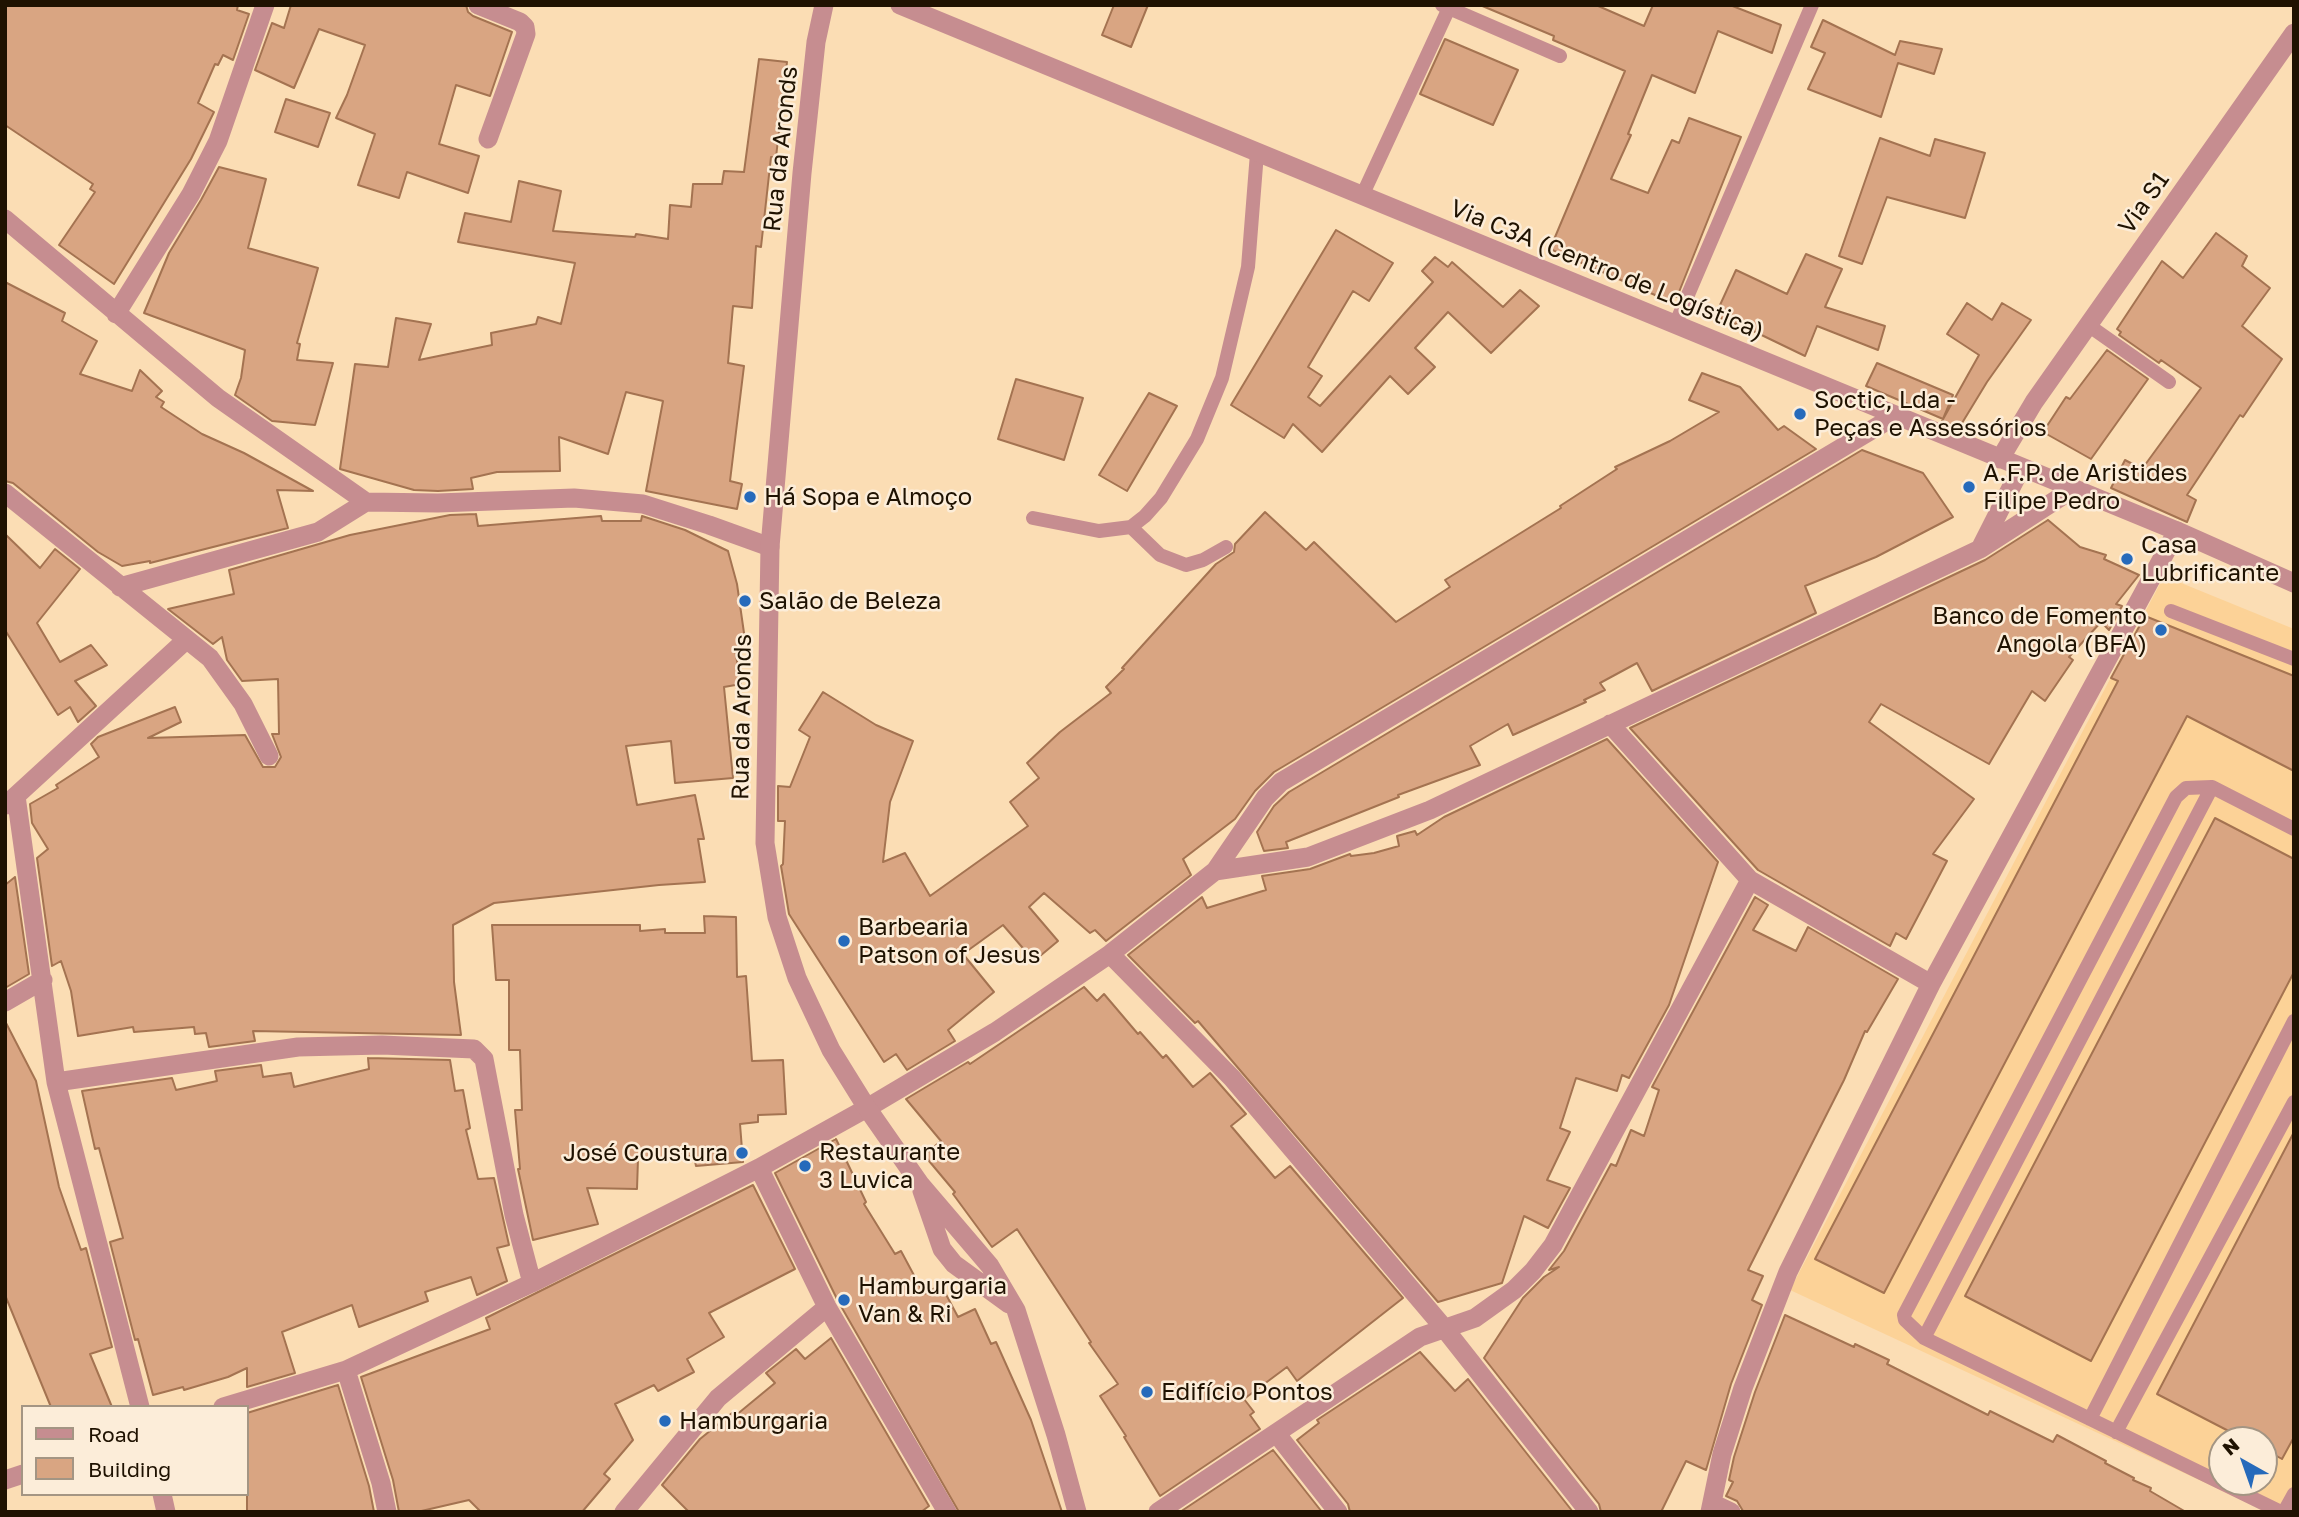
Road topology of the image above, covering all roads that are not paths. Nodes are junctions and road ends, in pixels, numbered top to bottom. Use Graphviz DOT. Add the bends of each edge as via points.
graph roads {
  1 [pos="265,5"];
  2 [pos="478,5"];
  3 [pos="824,5"];
  4 [pos="900,5"];
  5 [pos="1812,5"];
  6 [pos="1446,7"];
  7 [pos="2294,33"];
  8 [pos="1560,56"];
  9 [pos="488,139"];
  10 [pos="1257,153"];
  11 [pos="1362,196"];
  12 [pos="5,219"];
  13 [pos="116,314"];
  14 [pos="1675,325"];
  15 [pos="2088,325"];
  16 [pos="2169,382"];
  17 [pos="1895,416"];
  18 [pos="2000,459"];
  19 [pos="2021,468"];
  20 [pos="2073,489"];
  21 [pos="5,493"];
  22 [pos="366,502"];
  23 [pos="1033,518"];
  24 [pos="1131,527"];
  25 [pos="2177,531"];
  26 [pos="770,547"];
  27 [pos="1226,547"];
  28 [pos="1980,550"];
  29 [pos="2294,583"];
  30 [pos="120,587"];
  31 [pos="2171,611"];
  32 [pos="186,640"];
  33 [pos="2294,659"];
  34 [pos="1610,723"];
  35 [pos="269,755"];
  36 [pos="2212,787"];
  37 [pos="11,801"];
  38 [pos="2294,830"];
  39 [pos="1215,871"];
  40 [pos="1750,880"];
  41 [pos="1110,954"];
  42 [pos="43,980"];
  43 [pos="1931,984"];
  44 [pos="5,1002"];
  45 [pos="2294,1021"];
  46 [pos="56,1082"];
  47 [pos="2294,1102"];
  48 [pos="867,1108"];
  49 [pos="759,1168"];
  50 [pos="920,1184"];
  51 [pos="532,1283"];
  52 [pos="827,1307"];
  53 [pos="1016,1310"];
  54 [pos="1444,1328"];
  55 [pos="1924,1338"];
  56 [pos="346,1370"];
  57 [pos="139,1405"];
  58 [pos="230,1405"];
  59 [pos="2090,1419"];
  60 [pos="2116,1432"];
  61 [pos="1276,1433"];
  62 [pos="2294,1494"];
  63 [pos="1711,1507"];
  64 [pos="387,1512"];
  65 [pos="624,1512"];
  66 [pos="947,1512"];
  67 [pos="1077,1512"];
  68 [pos="1158,1512"];
  69 [pos="1338,1512"];
  70 [pos="1589,1512"];
  71 [pos="1731,1512"];
  72 [pos="2283,1512"];
  1 -- 13 [label="street" via="218,141 191,194"];
  2 -- 9 [label="street" via="520,22 526,34"];
  3 -- 26 [label="street, Rua da Aronds" via="802,173"];
  4 -- 10 [label="street, Via C3A (Centro de Logística)"];
  5 -- 14 [label="lane"];
  6 -- 8 [label="lane"];
  6 -- 11 [label="lane"];
  7 -- 15 [label="street, Via S1"];
  10 -- 11 [label="street, Via C3A (Centro de Logística)"];
  10 -- 24 [label="lane" via="1248,267 1222,378 1198,439 1161,498"];
  11 -- 14 [label="street, Via C3A (Centro de Logística)"];
  12 -- 13 [label="street"];
  13 -- 22 [label="street" via="218,398"];
  14 -- 17 [label="street, Via C3A (Centro de Logística)"];
  15 -- 16 [label="lane"];
  15 -- 18 [label="street, Via S1"];
  17 -- 18 [label="street, Via C3A (Centro de Logística)"];
  17 -- 39 [label="street" via="1281,782"];
  18 -- 19 [label="street, Via C3A (Centro de Logística)"];
  19 -- 20 [label="street, Via C3A (Centro de Logística)"];
  19 -- 28 [label="street"];
  20 -- 25 [label="street, Via C3A (Centro de Logística)"];
  20 -- 28 [label="street"];
  21 -- 30 [label="street"];
  22 -- 26 [label="street" via="574,498 643,504"];
  22 -- 30 [label="street" via="318,533"];
  23 -- 24 [label="lane" via="1099,531"];
  24 -- 27 [label="lane" via="1160,555 1186,565"];
  25 -- 29 [label="street, Via C3A (Centro de Logística)"];
  25 -- 43 [label="street"];
  26 -- 48 [label="street, Rua da Aronds" via="765,843 777,917 797,978 831,1050"];
  28 -- 34 [label="street"];
  30 -- 32 [label="street"];
  31 -- 33 [label="lane"];
  32 -- 35 [label="street" via="210,658 243,704"];
  32 -- 37 [label="street"];
  34 -- 39 [label="street" via="1407,820 1308,857"];
  34 -- 40 [label="street"];
  36 -- 38 [label="lane"];
  36 -- 55 [label="lane"];
  36 -- 55 [label="lane" via="2186,788 2176,797 1905,1311 1906,1320"];
  37 -- 42 [label="street"];
  39 -- 41 [label="street"];
  40 -- 43 [label="street"];
  40 -- 54 [label="street" via="1553,1245 1514,1290 1475,1318"];
  41 -- 48 [label="street" via="995,1032"];
  41 -- 54 [label="street" via="1232,1078"];
  42 -- 44 [label="street"];
  42 -- 46 [label="street"];
  43 -- 63 [label="street" via="1788,1272 1743,1388"];
  45 -- 59 [label="lane"];
  46 -- 51 [label="street" via="298,1047 474,1049 484,1059"];
  46 -- 57 [label="street"];
  47 -- 60 [label="lane"];
  48 -- 49 [label="street"];
  48 -- 50 [label="street, Rua da Aronds"];
  49 -- 51 [label="street"];
  49 -- 52 [label="street"];
  50 -- 53 [label="street" via="990,1266"];
  50 -- 53 [label="street" via="943,1249 954,1264"];
  51 -- 56 [label="street"];
  52 -- 65 [label="street" via="718,1398"];
  52 -- 66 [label="street"];
  53 -- 67 [label="street"];
  54 -- 61 [label="street" via="1420,1337"];
  54 -- 70 [label="street"];
  55 -- 59 [label="lane"];
  56 -- 58 [label="street"];
  56 -- 64 [label="street"];
  59 -- 60 [label="lane"];
  60 -- 72 [label="lane"];
  61 -- 68 [label="street"];
  61 -- 69 [label="street"];
  62 -- 72 [label="lane"];
  63 -- 71 [label="street"];
}
